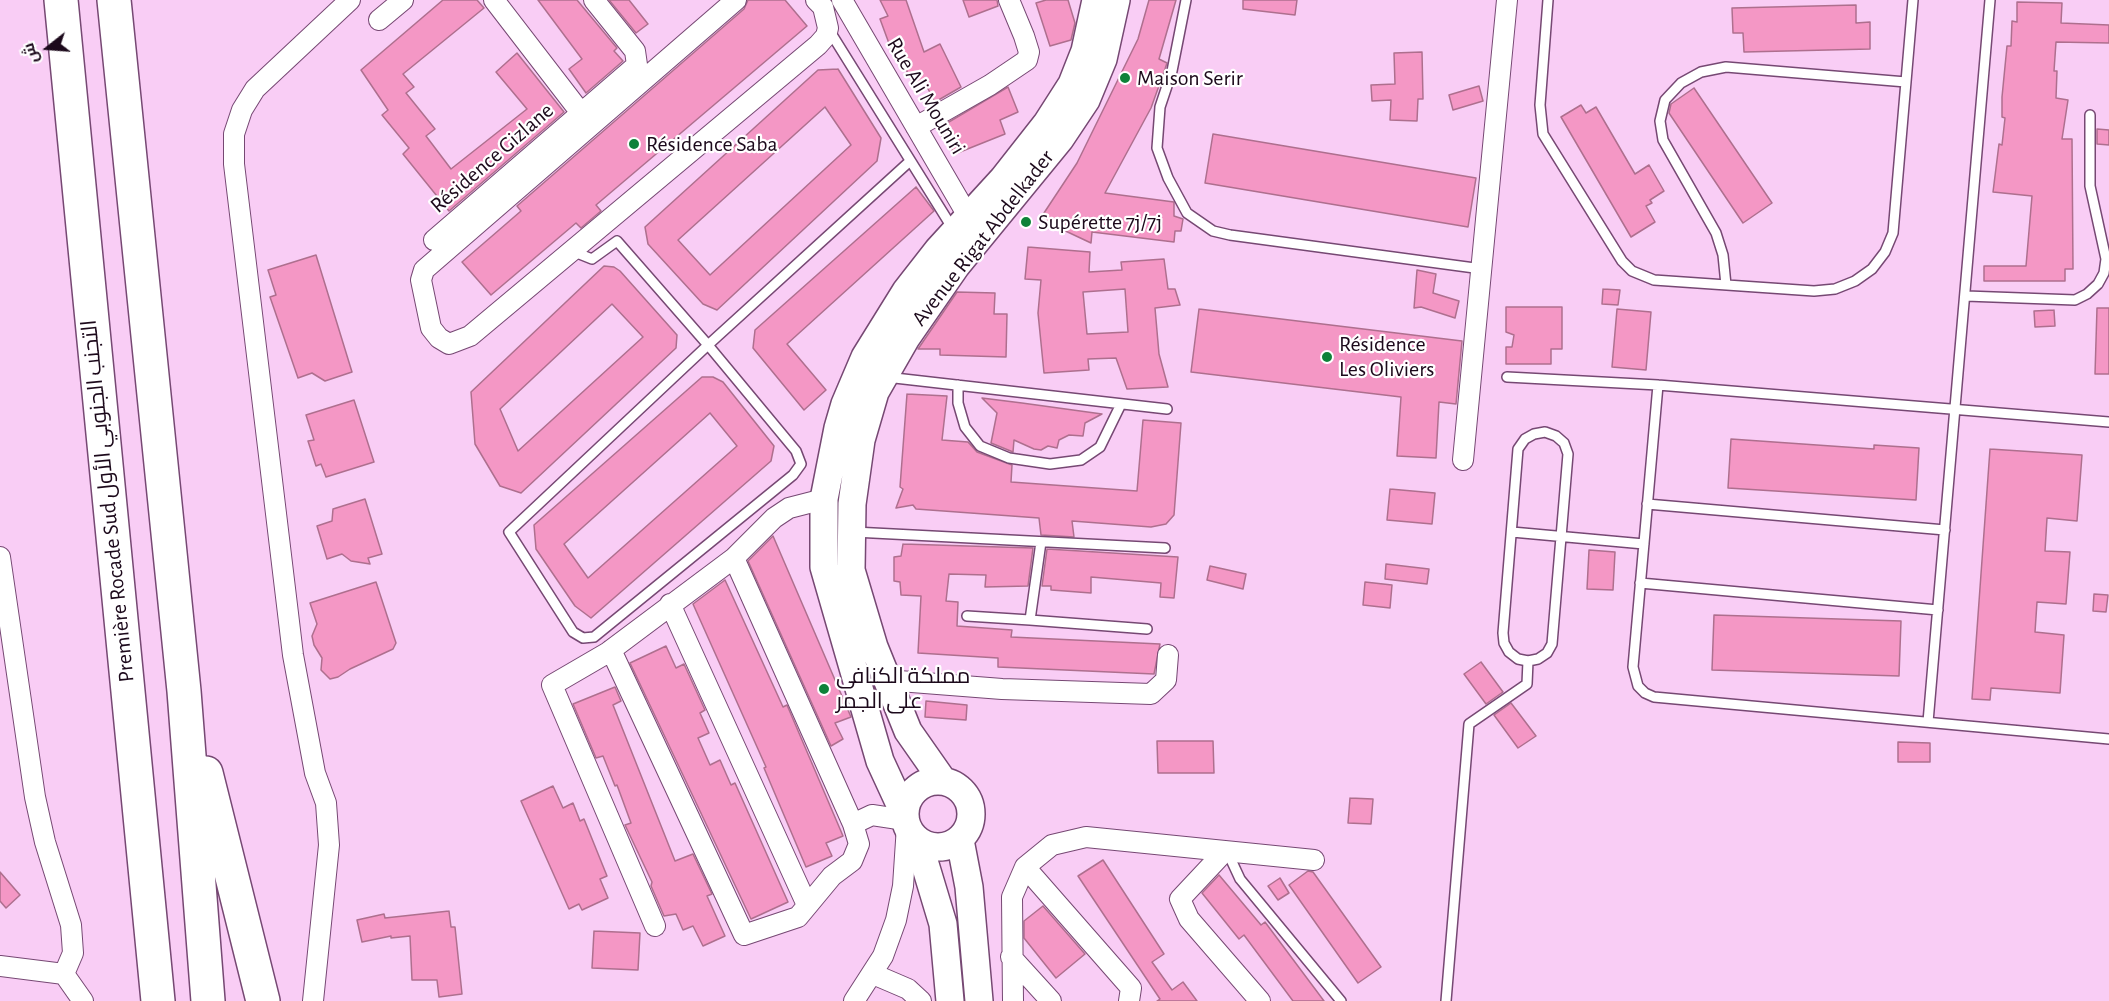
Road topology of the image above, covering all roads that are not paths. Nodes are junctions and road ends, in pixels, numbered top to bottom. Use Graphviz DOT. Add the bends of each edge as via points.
graph roads {
  1 [pos="61,0"];
  2 [pos="114,0"];
  3 [pos="350,0"];
  4 [pos="403,0"];
  5 [pos="494,0"];
  6 [pos="594,0"];
  7 [pos="736,0"];
  8 [pos="816,0"];
  9 [pos="842,0"];
  10 [pos="1010,0"];
  11 [pos="1096,0"];
  12 [pos="1116,0"];
  13 [pos="1186,0"];
  14 [pos="1507,0"];
  15 [pos="1548,0"];
  16 [pos="1912,0"];
  17 [pos="1990,0"];
  18 [pos="379,20"];
  19 [pos="828,28"];
  20 [pos="1906,82"];
  21 [pos="581,113"];
  22 [pos="2090,115"];
  23 [pos="916,127"];
  24 [pos="909,162"];
  25 [pos="961,224"];
  26 [pos="434,240"];
  27 [pos="572,251"];
  28 [pos="1482,269"];
  29 [pos="1726,285"];
  30 [pos="1966,296"];
  31 [pos="708,345"];
  32 [pos="884,377"];
  33 [pos="1507,377"];
  34 [pos="1658,384"];
  35 [pos="958,385"];
  36 [pos="1121,404"];
  37 [pos="1955,408"];
  38 [pos="1167,410"];
  39 [pos="2109,422"];
  40 [pos="1463,460"];
  41 [pos="824,499"];
  42 [pos="1647,504"];
  43 [pos="1945,530"];
  44 [pos="851,532"];
  45 [pos="1512,532"];
  46 [pos="1561,536"];
  47 [pos="1041,542"];
  48 [pos="1644,544"];
  49 [pos="1165,548"];
  50 [pos="0,557"];
  51 [pos="734,558"];
  52 [pos="1640,583"];
  53 [pos="670,604"];
  54 [pos="1938,610"];
  55 [pos="967,616"];
  56 [pos="1030,620"];
  57 [pos="1147,629"];
  58 [pos="611,650"];
  59 [pos="1168,655"];
  60 [pos="1528,661"];
  61 [pos="886,680"];
  62 [pos="184,691"];
  63 [pos="1928,722"];
  64 [pos="2109,739"];
  65 [pos="943,781"];
  66 [pos="853,824"];
  67 [pos="909,825"];
  68 [pos="960,840"];
  69 [pos="1226,851"];
  70 [pos="1314,860"];
  71 [pos="1025,867"];
  72 [pos="807,905"];
  73 [pos="655,926"];
  74 [pos="1011,957"];
  75 [pos="0,966"];
  76 [pos="64,974"];
  77 [pos="873,974"];
  78 [pos="83,1001"];
  79 [pos="158,1001"];
  80 [pos="208,1001"];
  81 [pos="263,1001"];
  82 [pos="313,1001"];
  83 [pos="854,1001"];
  84 [pos="921,1001"];
  85 [pos="950,1001"];
  86 [pos="979,1001"];
  87 [pos="1013,1001"];
  88 [pos="1051,1001"];
  89 [pos="1129,1001"];
  90 [pos="1260,1001"];
  91 [pos="1341,1001"];
  92 [pos="1446,1001"];
  1 -- 79 [label="highway, Première Rocade Sud التجنب الجنوبي الأول"];
  2 -- 62 [label="highway"];
  3 -- 82 [label="street" via="255,89 234,134 234,164 293,655 315,773 326,803 329,845"];
  4 -- 18 [label="street"];
  5 -- 21 [label="street, Résidence Gizlane"];
  6 -- 21 [label="street, Résidence Gizlane" via="635,51 638,61"];
  7 -- 27 [label="street" via="424,270 421,280 431,328 449,344 470,336"];
  8 -- 19 [label="street" via="823,7"];
  9 -- 23 [label="street, Rue Ali Mouniri"];
  10 -- 23 [label="street" via="1029,52 1027,60"];
  11 -- 25 [label="street" via="1085,51 1072,84 1003,179"];
  12 -- 32 [label="street, Avenue Rigat Abdelkader" via="1103,59 1086,100 1060,140 956,266"];
  13 -- 28 [label="lane" via="1172,71 1160,107 1157,148 1187,213 1213,231 1230,235"];
  14 -- 28 [label="street"];
  15 -- 29 [label="lane" via="1540,105 1543,134 1550,147 1632,271 1654,280"];
  16 -- 20 [label="lane"];
  17 -- 30 [label="lane"];
  19 -- 24 [label="lane"];
  19 -- 27 [label="street" via="818,45"];
  20 -- 29 [label="lane" via="1893,233 1872,269 1835,289"];
  20 -- 29 [label="lane" via="1726,68 1701,72 1681,82 1665,100 1660,121 1663,140 1716,233"];
  21 -- 26 [label="street, Résidence Gizlane"];
  22 -- 30 [label="lane" via="2090,186 2106,259 2098,284 2075,300"];
  23 -- 25 [label="street, Rue Ali Mouniri"];
  24 -- 25 [label="lane"];
  24 -- 31 [label="lane"];
  25 -- 41 [label="street" via="906,291 865,357 845,404"];
  27 -- 31 [label="lane" via="592,259 616,241"];
  28 -- 40 [label="street"];
  30 -- 37 [label="lane"];
  31 -- 31 [label="lane" via="509,532 573,632 583,638 594,637 799,471 801,464 796,451"];
  32 -- 35 [label="lane"];
  32 -- 44 [label="street, Avenue Rigat Abdelkader" via="875,392 861,440"];
  33 -- 34 [label="lane"];
  34 -- 37 [label="lane"];
  34 -- 42 [label="lane"];
  35 -- 36 [label="lane"];
  35 -- 36 [label="lane" via="965,427 980,446 1009,458 1050,464 1081,460 1100,447"];
  36 -- 38 [label="lane"];
  37 -- 39 [label="lane"];
  37 -- 43 [label="lane"];
  41 -- 51 [label="street" via="789,508"];
  41 -- 67 [label="street" via="824,567 830,593 880,761"];
  42 -- 43 [label="lane"];
  42 -- 48 [label="lane"];
  43 -- 54 [label="lane"];
  44 -- 47 [label="lane"];
  44 -- 61 [label="street, Avenue Rigat Abdelkader" via="851,570 858,602"];
  45 -- 46 [label="lane"];
  45 -- 46 [label="lane" via="1518,449 1534,434 1545,432 1556,435 1568,454"];
  45 -- 60 [label="lane" via="1504,643 1518,659"];
  46 -- 48 [label="lane"];
  46 -- 60 [label="lane" via="1552,644 1547,653"];
  47 -- 49 [label="lane"];
  47 -- 56 [label="lane"];
  48 -- 52 [label="lane"];
  50 -- 76 [label="street" via="35,797 71,926 73,953"];
  51 -- 53 [label="street"];
  51 -- 66 [label="street"];
  52 -- 54 [label="lane"];
  52 -- 63 [label="lane" via="1633,667 1638,686 1645,693 1654,697"];
  53 -- 58 [label="street"];
  53 -- 72 [label="street"];
  54 -- 63 [label="lane"];
  55 -- 56 [label="lane"];
  56 -- 57 [label="lane"];
  58 -- 72 [label="street" via="744,935 798,917"];
  58 -- 73 [label="street" via="552,685"];
  59 -- 61 [label="street" via="1166,680 1151,693 1002,689"];
  60 -- 92 [label="lane" via="1527,684 1469,724"];
  61 -- 65 [label="street, Avenue Rigat Abdelkader" via="908,731"];
  62 -- 80 [label="highway"];
  62 -- 81 [label="highway"];
  63 -- 64 [label="lane"];
  65 -- 67 [label="street" via="927,782 914,791"];
  65 -- 68 [label="street" via="960,789 970,805 970,824"];
  66 -- 67 [label="street" via="872,815"];
  66 -- 72 [label="street" via="859,844 852,861 832,876"];
  67 -- 68 [label="street" via="935,848"];
  67 -- 77 [label="street" via="900,903 891,936"];
  67 -- 85 [label="street" via="943,924"];
  68 -- 86 [label="street" via="969,887"];
  69 -- 70 [label="street"];
  69 -- 71 [label="street" via="1074,838 1042,851"];
  69 -- 90 [label="street" via="1180,899 1189,919"];
  69 -- 91 [label="lane" via="1240,879"];
  71 -- 74 [label="street" via="1012,897"];
  71 -- 89 [label="street" via="1131,988"];
  74 -- 87 [label="street"];
  74 -- 88 [label="street"];
  75 -- 76 [label="street"];
  76 -- 78 [label="street"];
  77 -- 83 [label="street"];
  77 -- 84 [label="street" via="897,983"];
}
